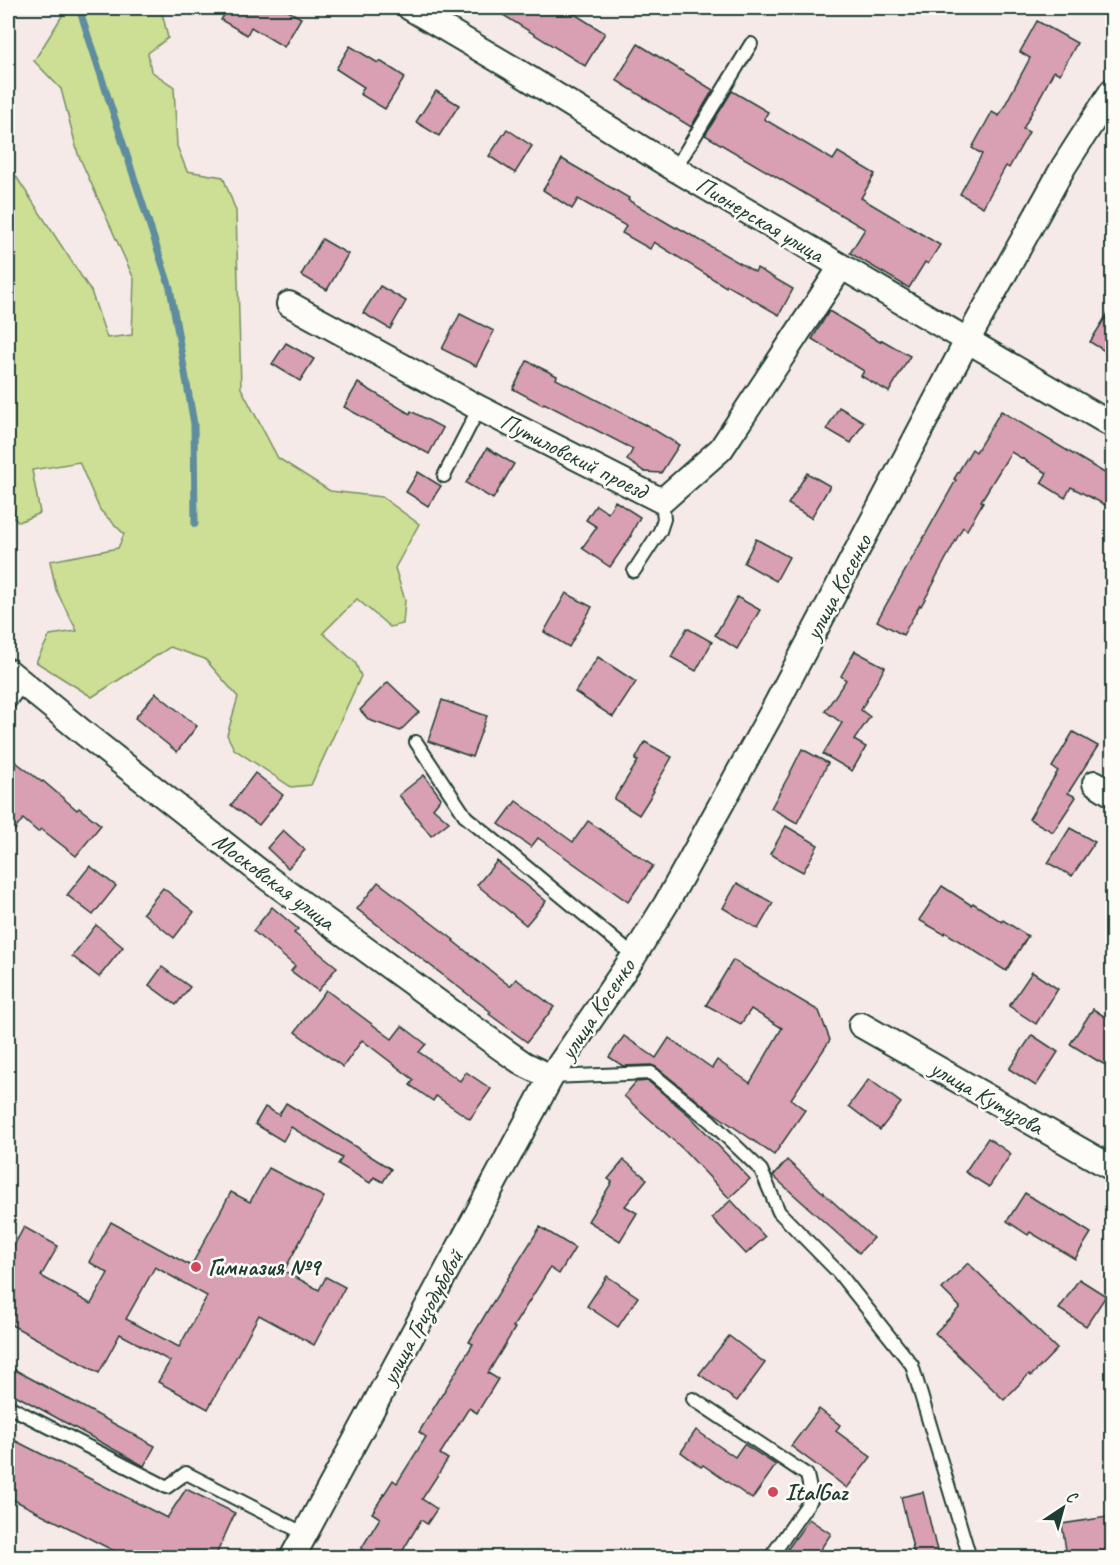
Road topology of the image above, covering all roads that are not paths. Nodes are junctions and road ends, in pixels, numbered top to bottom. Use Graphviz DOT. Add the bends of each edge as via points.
graph roads {
  1 [pos="410,8"];
  2 [pos="751,44"];
  3 [pos="1113,91"];
  4 [pos="675,169"];
  5 [pos="841,267"];
  6 [pos="290,304"];
  7 [pos="967,341"];
  8 [pos="479,408"];
  9 [pos="1113,425"];
  10 [pos="444,476"];
  11 [pos="662,501"];
  12 [pos="634,571"];
  13 [pos="15,677"];
  14 [pos="8,704"];
  15 [pos="416,742"];
  16 [pos="634,956"];
  17 [pos="861,1025"];
  18 [pos="551,1077"];
  19 [pos="1113,1168"];
  20 [pos="693,1399"];
  21 [pos="8,1406"];
  22 [pos="305,1534"];
  23 [pos="292,1557"];
  24 [pos="770,1557"];
  25 [pos="970,1557"];
  1 -- 4 [label="street, Пионерская улица"];
  2 -- 4 [label="lane"];
  3 -- 7 [label="street, улица Косенко" via="1064,166"];
  4 -- 5 [label="street, Пионерская улица"];
  5 -- 7 [label="street, Пионерская улица"];
  5 -- 11 [label="street, Путиловский проезд" via="721,449"];
  6 -- 8 [label="street, Путиловский проезд"];
  7 -- 9 [label="street, Пионерская улица"];
  7 -- 16 [label="street, улица Косенко" via="771,714"];
  8 -- 10 [label="lane"];
  8 -- 11 [label="street, Путиловский проезд"];
  11 -- 12 [label="lane" via="664,519 660,531"];
  13 -- 14 [label="lane"];
  13 -- 18 [label="street, Московская улица" via="269,879 501,1048"];
  15 -- 16 [label="lane" via="466,817"];
  16 -- 18 [label="street, улица Косенко"];
  17 -- 19 [label="street, улица Кутузова"];
  18 -- 22 [label="street, улица Гризодубовой"];
  18 -- 25 [label="lane" via="651,1072 761,1170 779,1212 838,1272 912,1365"];
  20 -- 24 [label="lane" via="807,1475 812,1497"];
  21 -- 22 [label="lane" via="167,1487 186,1473"];
  22 -- 23 [label="street, улица Гризодубовой"];
}
